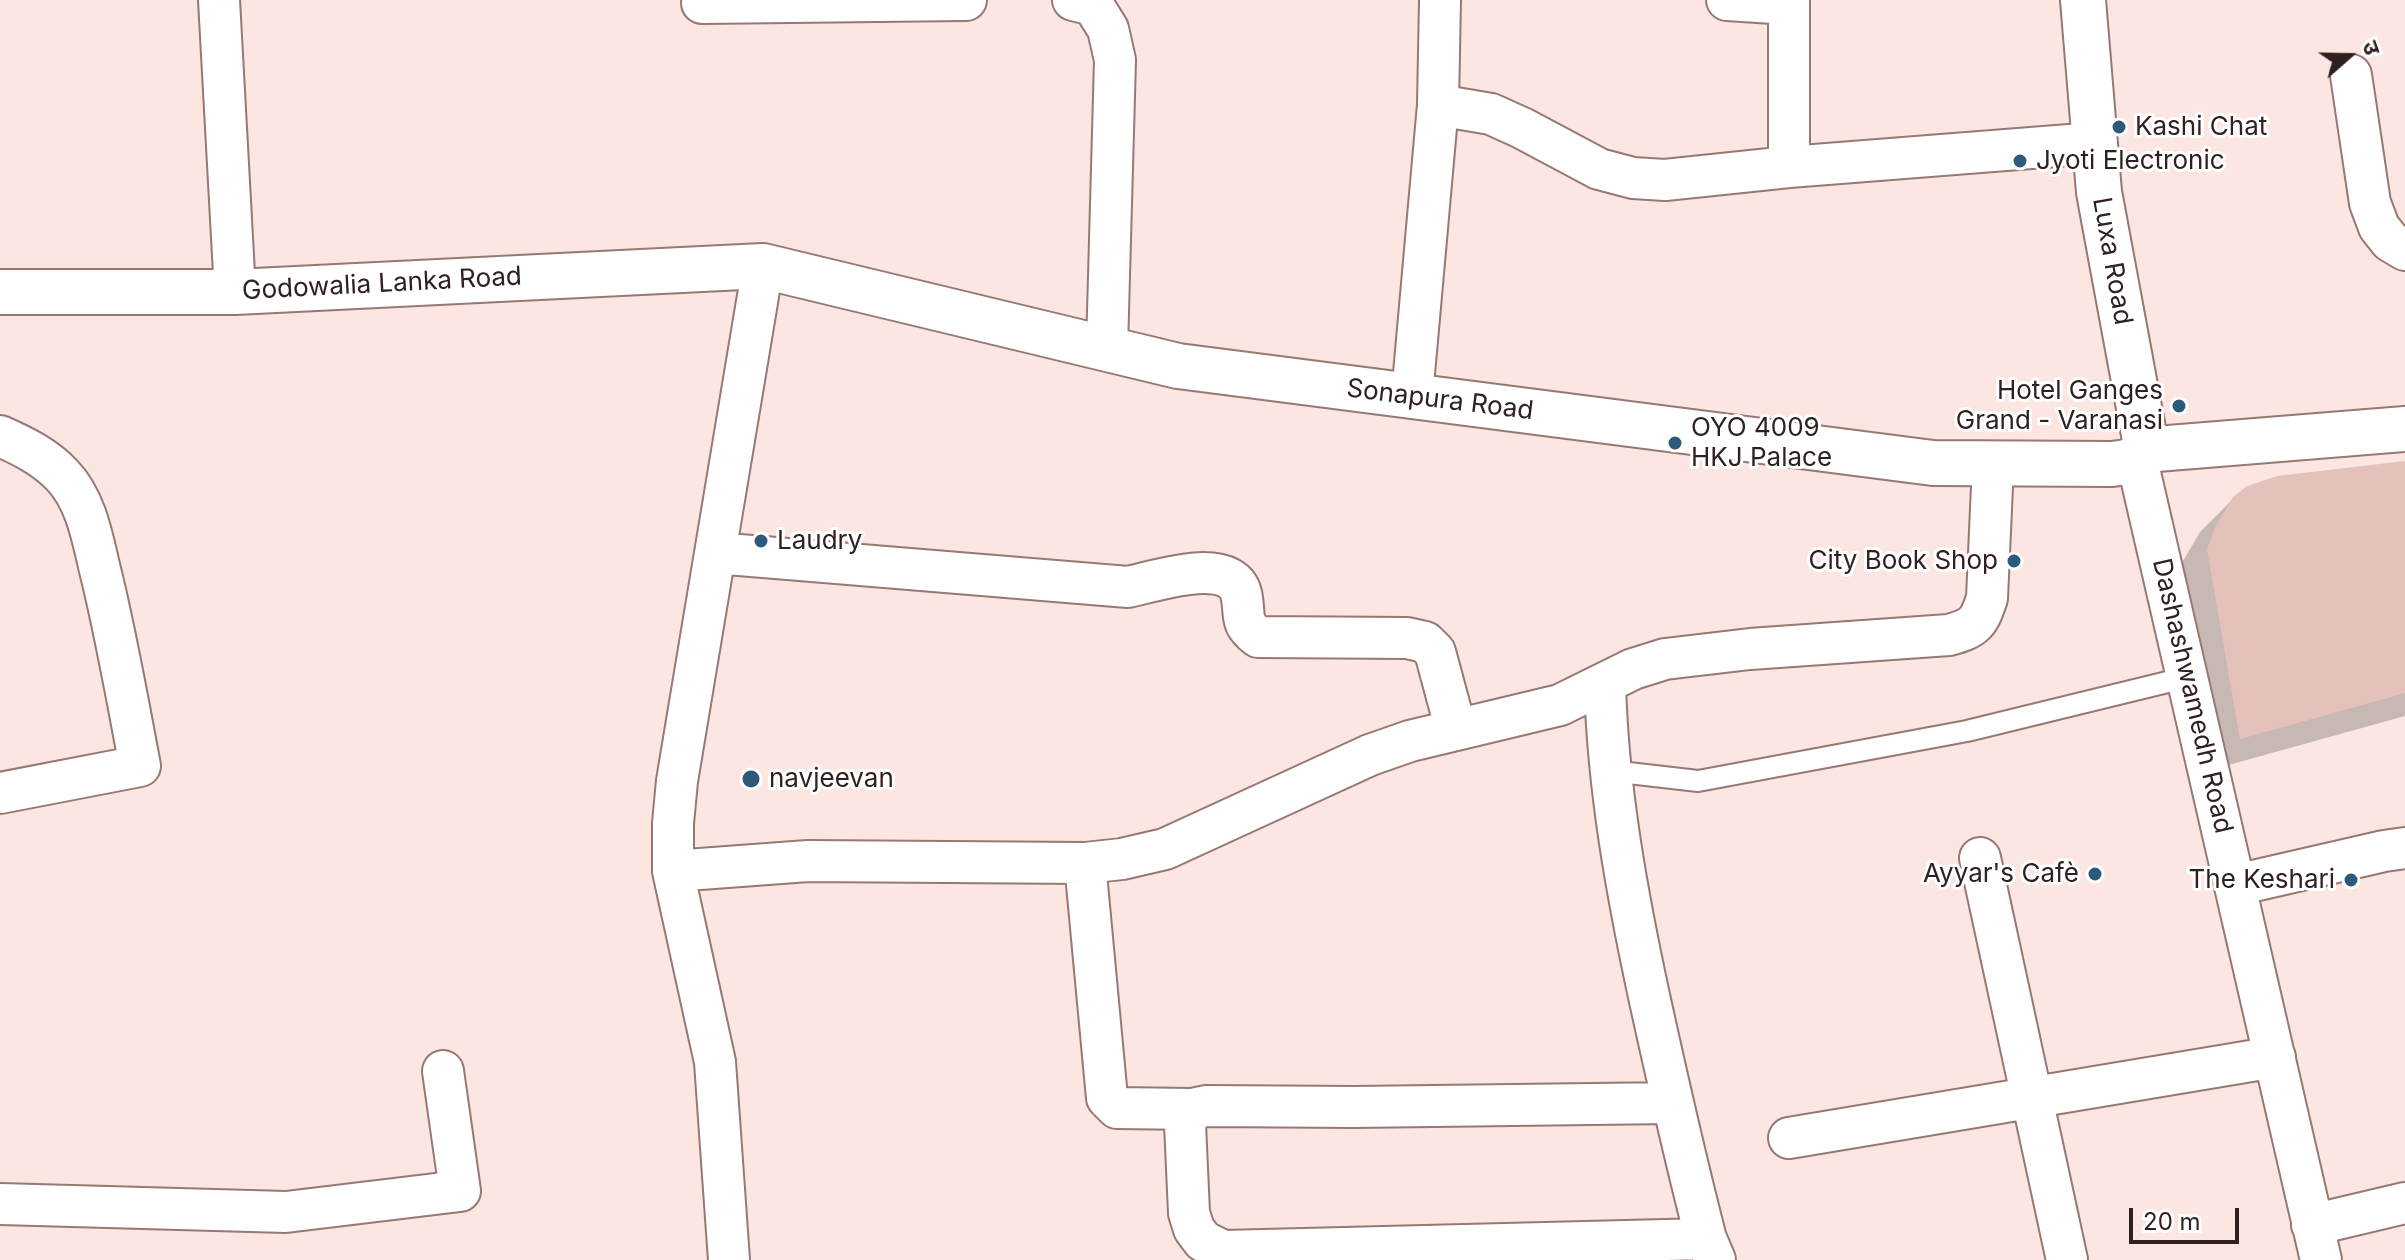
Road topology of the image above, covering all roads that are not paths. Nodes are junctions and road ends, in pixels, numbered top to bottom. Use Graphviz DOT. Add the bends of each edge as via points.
graph roads {
  1 [pos="219,0"];
  2 [pos="966,0"];
  3 [pos="1073,0"];
  4 [pos="1440,0"];
  5 [pos="1727,0"];
  6 [pos="2083,0"];
  7 [pos="1789,2"];
  8 [pos="702,3"];
  9 [pos="2351,75"];
  10 [pos="1438,105"];
  11 [pos="2095,143"];
  12 [pos="1789,167"];
  13 [pos="2405,250"];
  14 [pos="763,266"];
  15 [pos="0,292"];
  16 [pos="235,292"];
  17 [pos="1107,348"];
  18 [pos="1412,396"];
  19 [pos="2405,429"];
  20 [pos="0,436"];
  21 [pos="2136,457"];
  22 [pos="1993,464"];
  23 [pos="715,553"];
  24 [pos="2188,677"];
  25 [pos="1605,684"];
  26 [pos="1456,730"];
  27 [pos="1611,771"];
  28 [pos="0,793"];
  29 [pos="2405,848"];
  30 [pos="1980,858"];
  31 [pos="1085,863"];
  32 [pos="673,871"];
  33 [pos="2236,885"];
  34 [pos="2275,1057"];
  35 [pos="443,1071"];
  36 [pos="2032,1098"];
  37 [pos="1672,1103"];
  38 [pos="1192,1109"];
  39 [pos="1789,1138"];
  40 [pos="2405,1203"];
  41 [pos="0,1204"];
  42 [pos="2316,1242"];
  43 [pos="1710,1249"];
  44 [pos="1225,1255"];
  45 [pos="729,1260"];
  46 [pos="2067,1260"];
  1 -- 16 [label="street"];
  2 -- 8 [label="street"];
  3 -- 17 [label="street" via="1093,5 1108,29 1115,60"];
  4 -- 10 [label="street"];
  5 -- 7 [label="street"];
  6 -- 11 [label="street, Luxa Road"];
  7 -- 12 [label="street"];
  9 -- 13 [label="street" via="2370,203 2379,227"];
  10 -- 12 [label="street" via="1491,114 1599,169 1633,178 1665,180"];
  10 -- 18 [label="street"];
  11 -- 12 [label="street"];
  11 -- 21 [label="street, Luxa Road" via="2099,192 2144,429"];
  14 -- 16 [label="street, Godowalia Lanka Road"];
  14 -- 17 [label="street, Sonapura Road"];
  14 -- 23 [label="street"];
  15 -- 16 [label="street, Godowalia Lanka Road"];
  17 -- 18 [label="street, Sonapura Road" via="1178,366"];
  18 -- 22 [label="street, Sonapura Road" via="1933,463"];
  19 -- 21 [label="street, Sonapura Road"];
  20 -- 28 [label="street" via="46,460 76,493 113,624 140,766"];
  21 -- 22 [label="street, Sonapura Road"];
  21 -- 24 [label="street, Dashashwamedh Road"];
  22 -- 25 [label="street" via="1987,598 1981,617 1969,629 1949,635 1665,659"];
  23 -- 26 [label="street" via="1128,587 1174,576 1224,574 1242,595 1247,629 1258,637 1425,642 1435,652"];
  23 -- 32 [label="street" via="677,781"];
  24 -- 27 [label="lane" via="1967,731 1698,781"];
  24 -- 33 [label="street, Dashashwamedh Road"];
  25 -- 26 [label="street" via="1560,705"];
  25 -- 27 [label="street"];
  26 -- 31 [label="street" via="1370,755 1165,849"];
  27 -- 37 [label="street" via="1633,921"];
  29 -- 33 [label="street"];
  30 -- 36 [label="street"];
  31 -- 32 [label="street" via="808,861"];
  31 -- 38 [label="street" via="1107,1098 1117,1108"];
  32 -- 45 [label="street" via="715,1062"];
  33 -- 34 [label="street, Dashashwamedh Road"];
  34 -- 36 [label="street"];
  34 -- 42 [label="street, Dashashwamedh Road"];
  35 -- 41 [label="street" via="460,1191 286,1212"];
  36 -- 39 [label="street"];
  36 -- 46 [label="street"];
  37 -- 38 [label="street"];
  37 -- 43 [label="street"];
  38 -- 44 [label="street" via="1185,1124 1189,1213 1203,1241"];
  40 -- 42 [label="street"];
  43 -- 44 [label="street"];
}
